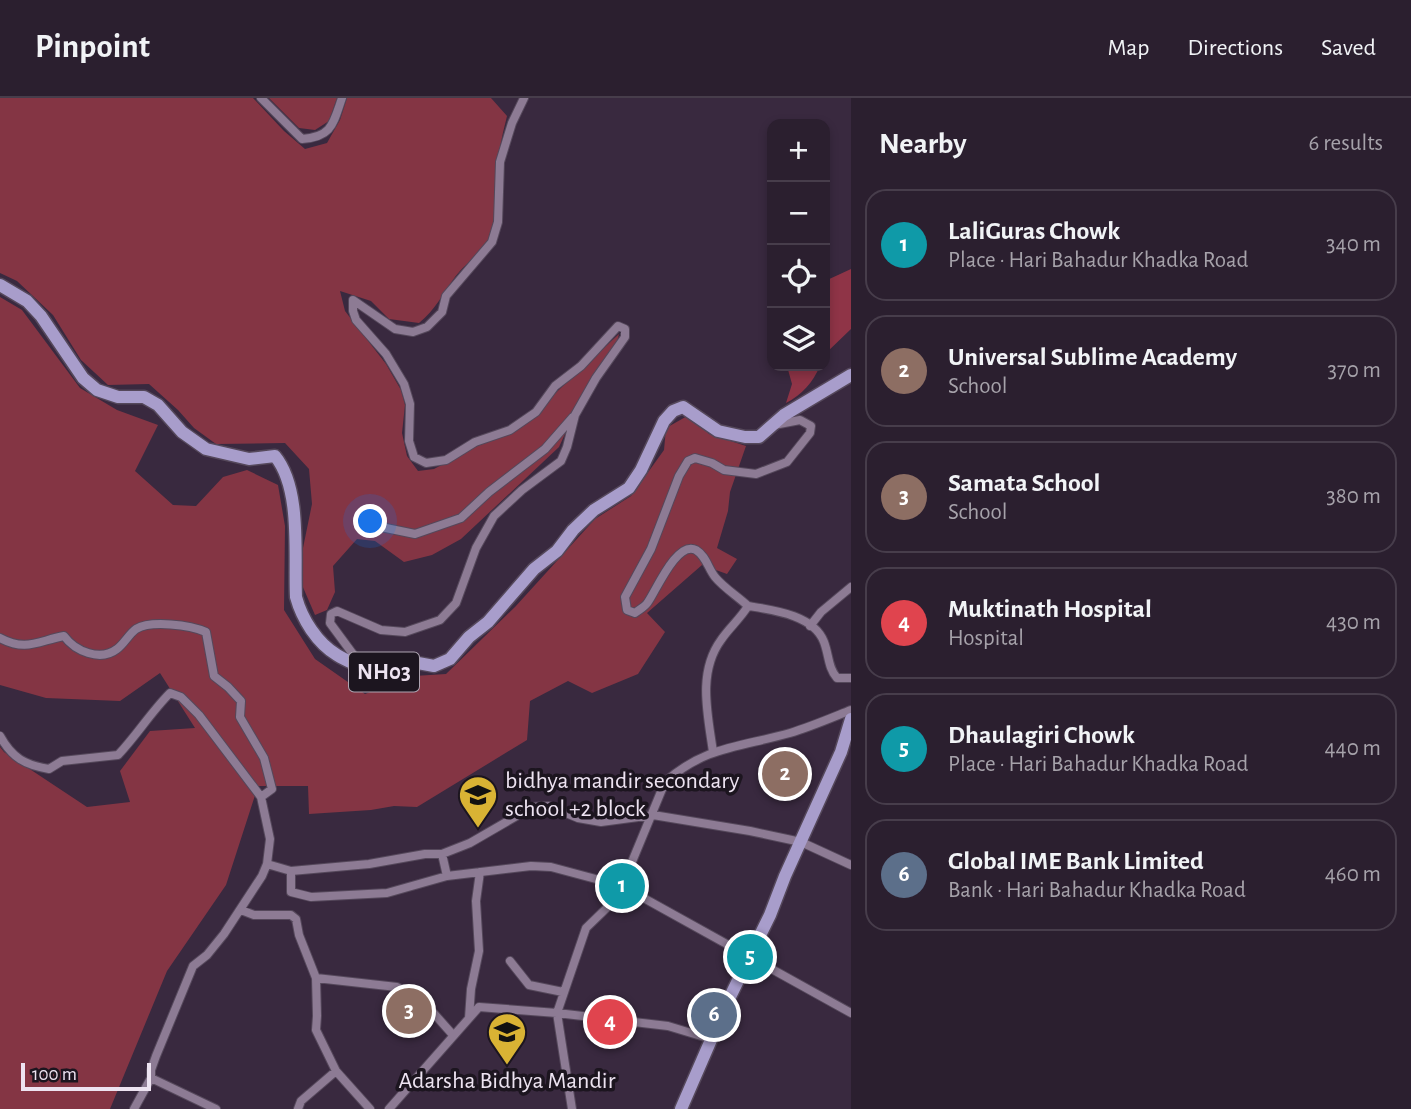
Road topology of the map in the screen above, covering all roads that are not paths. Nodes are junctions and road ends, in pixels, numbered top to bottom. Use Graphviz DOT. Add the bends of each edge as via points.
graph roads {
  1 [pos="261,98"];
  2 [pos="342,98"];
  3 [pos="524,98"];
  4 [pos="0,285"];
  5 [pos="851,375"];
  6 [pos="575,415"];
  7 [pos="774,425"];
  8 [pos="381,527"];
  9 [pos="851,587"];
  10 [pos="748,606"];
  11 [pos="810,626"];
  12 [pos="0,638"];
  13 [pos="363,667"];
  14 [pos="851,678"];
  15 [pos="851,710"];
  16 [pos="851,719"];
  17 [pos="0,736"];
  18 [pos="713,752"];
  19 [pos="261,797"];
  20 [pos="653,815"];
  21 [pos="802,842"];
  22 [pos="442,855"];
  23 [pos="267,864"];
  24 [pos="851,865"];
  25 [pos="291,871"];
  26 [pos="480,872"];
  27 [pos="447,876"];
  28 [pos="622,887"];
  29 [pos="241,910"];
  30 [pos="750,957"];
  31 [pos="510,961"];
  32 [pos="316,978"];
  33 [pos="563,992"];
  34 [pos="557,1013"];
  35 [pos="851,1013"];
  36 [pos="469,1018"];
  37 [pos="453,1035"];
  38 [pos="711,1039"];
  39 [pos="335,1071"];
  40 [pos="152,1078"];
  41 [pos="575,1108"];
  42 [pos="134,1109"];
  43 [pos="216,1109"];
  44 [pos="298,1109"];
  45 [pos="370,1109"];
  46 [pos="389,1109"];
  47 [pos="681,1109"];
  1 -- 2 [label="street" via="302,139 319,138 330,128"];
  3 -- 6 [label="street" via="500,162 498,222 492,243 446,296 442,312 427,327 413,332 395,329 353,300 353,311 404,384 411,404 409,441 414,457 426,463 446,460 475,442 510,430 536,412 555,386 618,326 625,330 625,337"];
  4 -- 13 [label="main road, NH03" via="27,301 41,316 97,390 118,397 144,397 206,449 249,458 275,456 289,487 299,609 336,655"];
  5 -- 7 [label="main road, NH03"];
  6 -- 8 [label="street" via="545,449 461,518 415,534"];
  6 -- 13 [label="street" via="561,461 494,516 476,548 456,603 439,620 405,632 381,630 337,611 331,614 330,623"];
  7 -- 10 [label="street" via="800,420 811,426 787,462 772,469 738,474 703,460 688,461 625,597 627,610 635,612 646,605 670,566 690,548"];
  7 -- 13 [label="main road, NH03" via="759,436 745,437 718,431 683,407 673,411 629,488 580,523 450,659 433,666 402,660 376,676"];
  9 -- 11 [label="street"];
  10 -- 11 [label="street" via="799,618"];
  10 -- 18 [label="street" via="719,642 710,663 705,691"];
  11 -- 14 [label="street" via="824,640 831,672 837,678"];
  12 -- 19 [label="street" via="26,646 64,636 83,652 99,654 114,651 145,626 185,626 206,632 214,676 241,701 240,717 264,758 272,789"];
  15 -- 18 [label="street" via="789,733"];
  16 -- 21 [label="main road"];
  17 -- 19 [label="street" via="17,759 49,769 62,761 118,755 170,693 199,715"];
  18 -- 20 [label="street" via="665,782"];
  19 -- 23 [label="street" via="270,839"];
  20 -- 21 [label="street"];
  20 -- 22 [label="street" via="601,822 549,806 532,807"];
  20 -- 28 [label="street"];
  21 -- 24 [label="street"];
  21 -- 30 [label="main road"];
  22 -- 25 [label="street"];
  22 -- 27 [label="street"];
  23 -- 25 [label="street"];
  23 -- 29 [label="street"];
  25 -- 27 [label="street" via="291,892 311,897 387,893"];
  26 -- 27 [label="street"];
  26 -- 28 [label="street" via="551,867"];
  26 -- 36 [label="street" via="475,901 479,951"];
  28 -- 30 [label="street"];
  28 -- 33 [label="street" via="617,898 586,928"];
  29 -- 32 [label="street" via="296,919"];
  29 -- 40 [label="street" via="193,966 151,1070"];
  30 -- 35 [label="street"];
  30 -- 38 [label="main road"];
  31 -- 33 [label="street" via="529,985"];
  32 -- 37 [label="street" via="397,987 421,999"];
  32 -- 39 [label="street" via="316,1030"];
  33 -- 34 [label="street"];
  34 -- 36 [label="street" via="479,1007"];
  34 -- 38 [label="street" via="668,1026"];
  34 -- 41 [label="street"];
  36 -- 37 [label="street"];
  37 -- 46 [label="street"];
  38 -- 47 [label="main road"];
  39 -- 44 [label="street"];
  39 -- 45 [label="street"];
  40 -- 42 [label="street"];
  40 -- 43 [label="street"];
}
